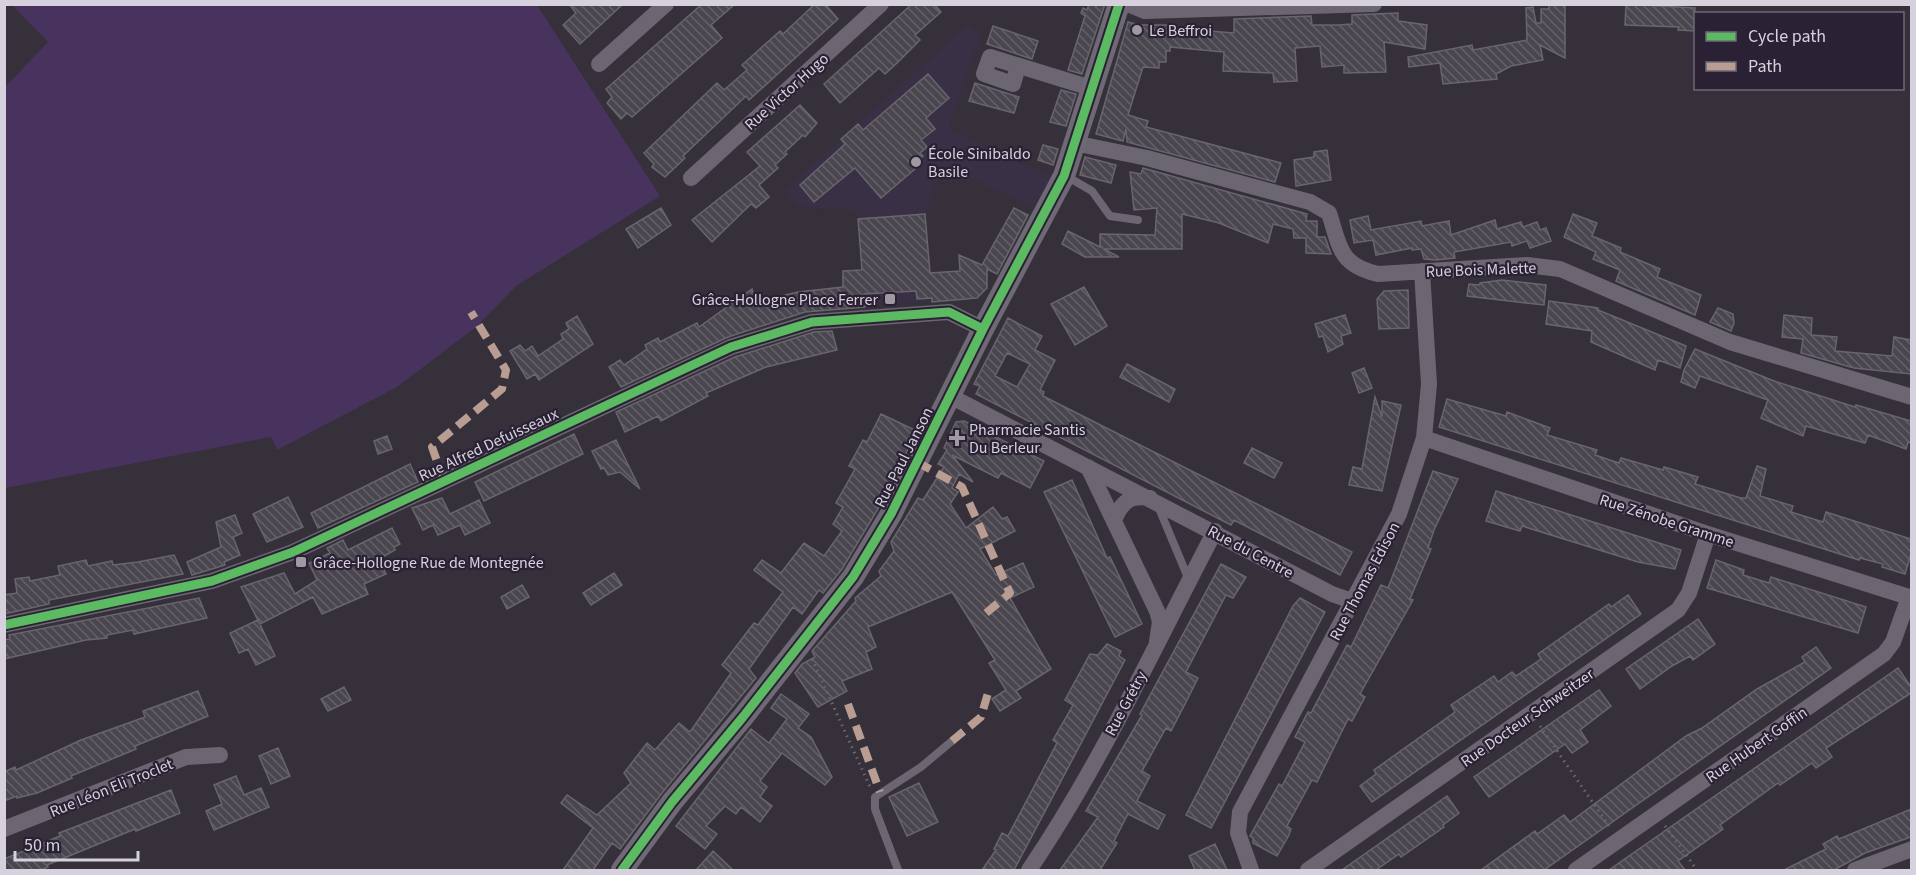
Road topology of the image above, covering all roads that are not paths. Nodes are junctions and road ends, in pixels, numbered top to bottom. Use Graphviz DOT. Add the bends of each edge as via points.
graph roads {
  1 [pos="666,4"];
  2 [pos="881,4"];
  3 [pos="1119,4"];
  4 [pos="1128,4"];
  5 [pos="1374,4"];
  6 [pos="599,64"];
  7 [pos="1018,66"];
  8 [pos="1091,88"];
  9 [pos="1074,143"];
  10 [pos="1064,176"];
  11 [pos="691,178"];
  12 [pos="1138,220"];
  13 [pos="1422,271"];
  14 [pos="983,329"];
  15 [pos="950,396"];
  16 [pos="1911,397"];
  17 [pos="1424,438"];
  18 [pos="1088,467"];
  19 [pos="1153,500"];
  20 [pos="1114,520"];
  21 [pos="1215,531"];
  22 [pos="1708,534"];
  23 [pos="1187,583"];
  24 [pos="1148,592"];
  25 [pos="1910,598"];
  26 [pos="1352,601"];
  27 [pos="4,625"];
  28 [pos="1157,642"];
  29 [pos="952,741"];
  30 [pos="220,756"];
  31 [pos="4,829"];
  32 [pos="1911,849"];
  33 [pos="622,870"];
  34 [pos="898,870"];
  35 [pos="1029,870"];
  36 [pos="1251,870"];
  37 [pos="1308,870"];
  38 [pos="1576,870"];
  39 [pos="1855,870"];
  1 -- 6 [label="street"];
  2 -- 11 [label="street, Rue Victor Hugo"];
  3 -- 8 [label="street, Rue Paul Janson"];
  4 -- 5 [label="street" via="1145,11"];
  7 -- 8 [label="street"];
  8 -- 9 [label="street, Rue Paul Janson"];
  9 -- 10 [label="street, Rue Paul Janson"];
  9 -- 13 [label="street, Rue Bois Malette" via="1147,158 1310,202 1329,213 1344,258 1359,270 1378,274"];
  10 -- 12 [label="lane" via="1092,191 1110,216"];
  10 -- 14 [label="street, Rue Paul Janson"];
  13 -- 16 [label="street, Rue Bois Malette" via="1527,265 1560,270 1730,342"];
  13 -- 17 [label="street, Rue Thomas Edison" via="1429,384"];
  14 -- 15 [label="street, Rue Paul Janson"];
  14 -- 27 [label="street, Rue Alfred Defuisseaux" via="949,312 812,322 731,347 293,552 212,581"];
  15 -- 18 [label="street, Rue du Centre"];
  15 -- 33 [label="street, Rue Paul Janson" via="891,514 853,577"];
  17 -- 22 [label="street, Rue Zénobe Gramme"];
  17 -- 26 [label="street, Rue Thomas Edison" via="1399,514"];
  18 -- 19 [label="street, Rue du Centre"];
  18 -- 20 [label="street"];
  19 -- 20 [label="street" via="1130,498 1121,504"];
  19 -- 21 [label="street, Rue du Centre"];
  19 -- 23 [label="lane"];
  20 -- 24 [label="street"];
  21 -- 23 [label="street, Rue Grétry"];
  21 -- 26 [label="street, Rue du Centre"];
  22 -- 25 [label="street, Rue Zénobe Gramme"];
  22 -- 37 [label="street, Rue Docteur Schweitzer" via="1682,606"];
  23 -- 24 [label="street" via="1173,599 1164,602"];
  23 -- 28 [label="street, Rue Grétry"];
  24 -- 28 [label="street" via="1159,617"];
  25 -- 38 [label="street, Rue Hubert Goffin" via="1893,642 1884,654"];
  26 -- 36 [label="street, Rue Thomas Edison" via="1240,812 1238,833"];
  28 -- 35 [label="street, Rue Grétry" via="1064,819"];
  29 -- 34 [label="lane" via="921,767 874,797"];
  30 -- 31 [label="street, Rue Léon Eli Troclet" via="186,757"];
  32 -- 39 [label="street"];
}
